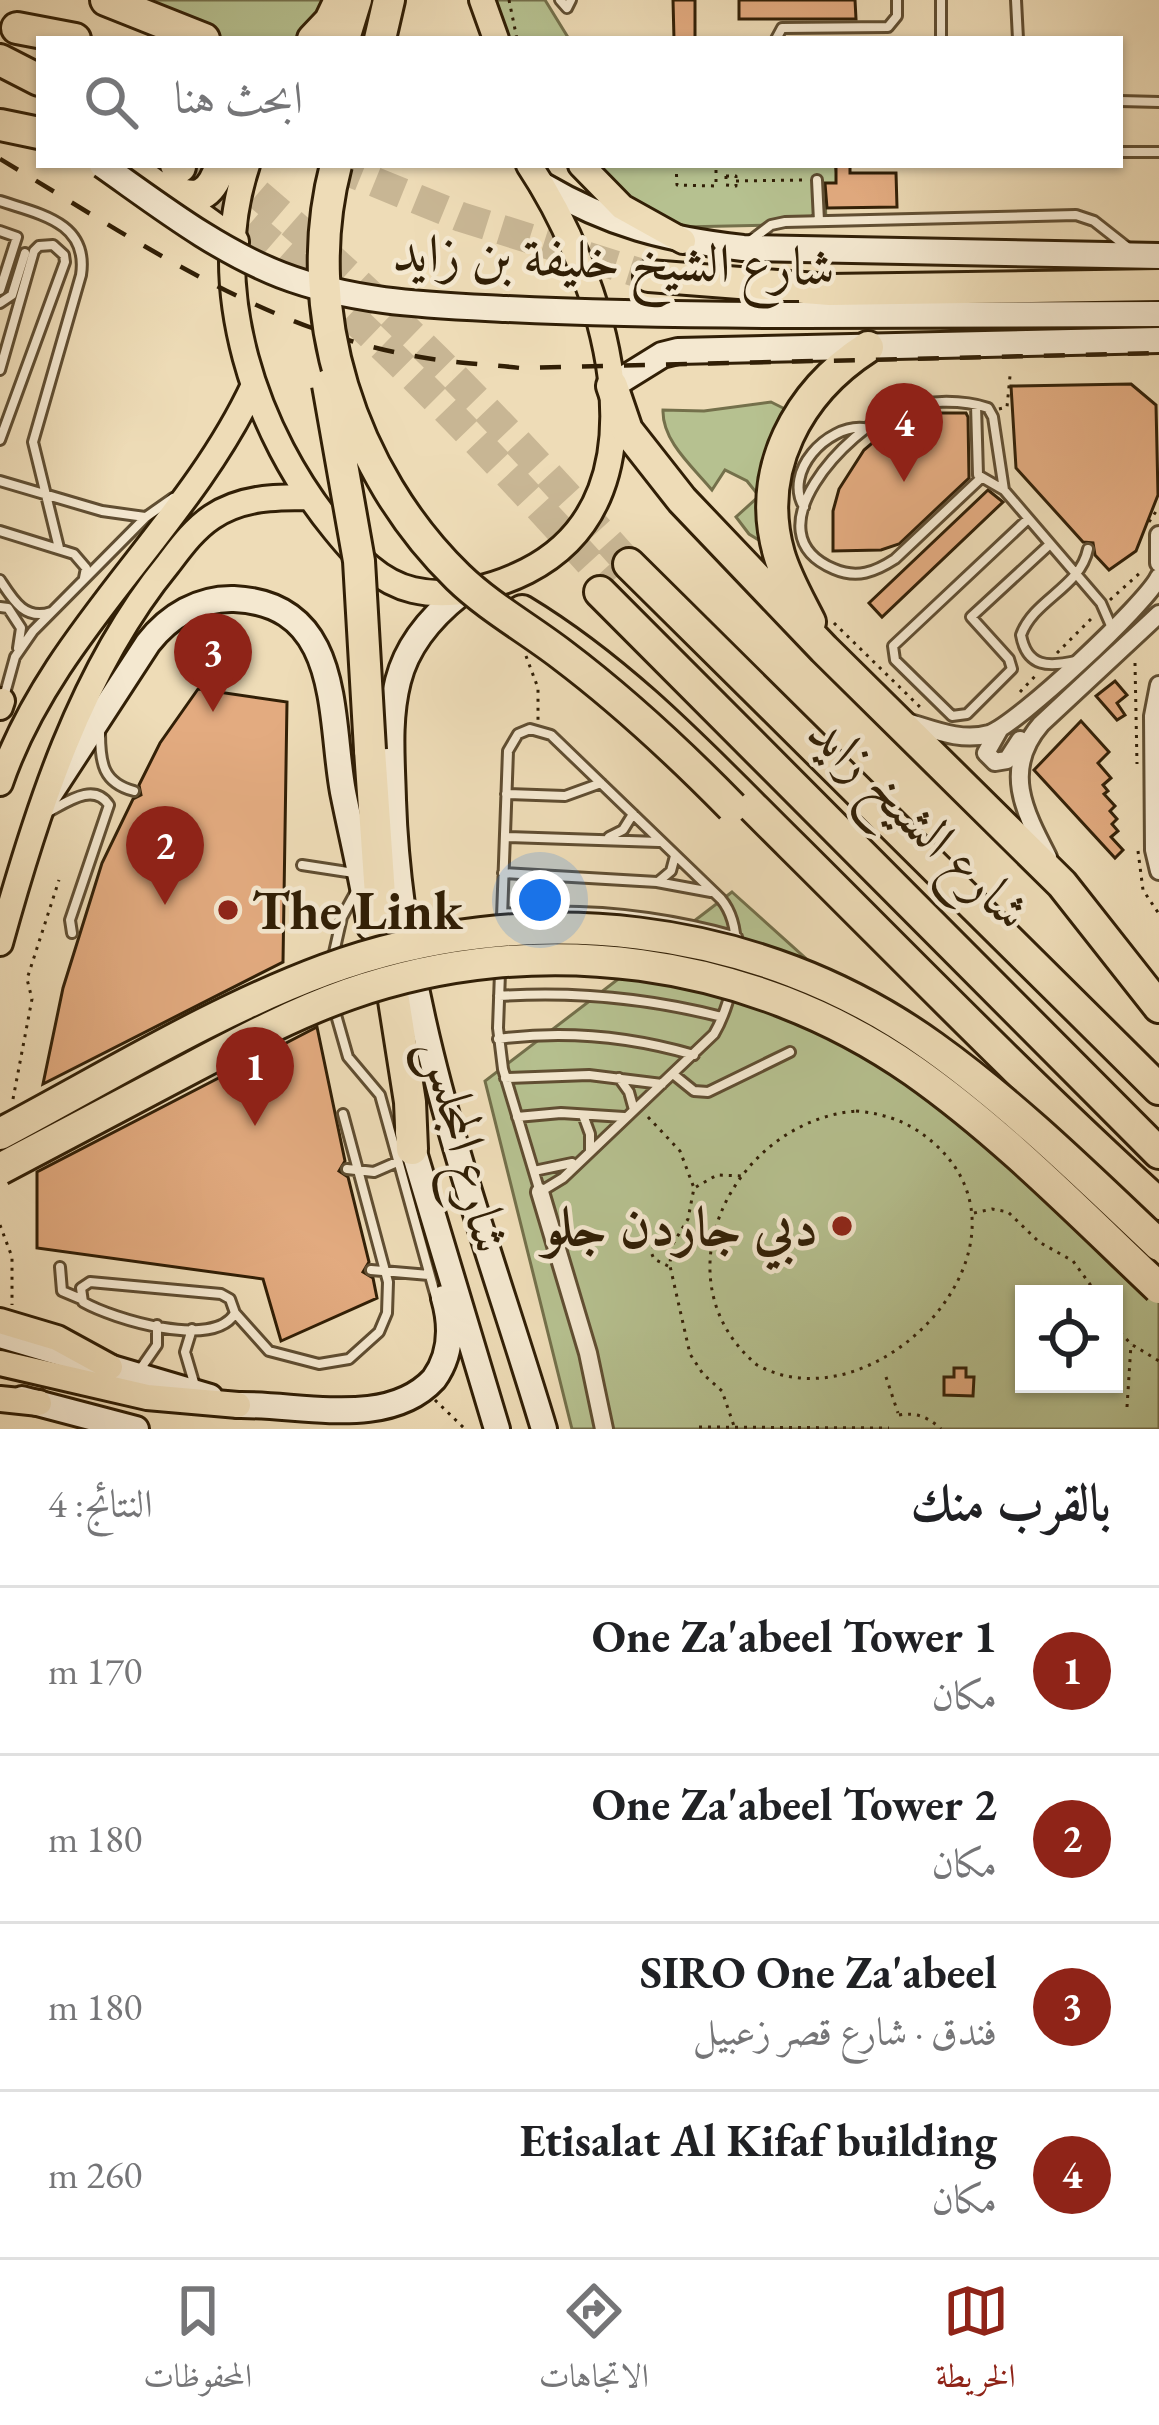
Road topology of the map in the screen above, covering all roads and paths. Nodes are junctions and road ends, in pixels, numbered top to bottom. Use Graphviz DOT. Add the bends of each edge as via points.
graph roads {
  1 [pos="340,0"];
  2 [pos="359,0"];
  3 [pos="389,0"];
  4 [pos="479,0"];
  5 [pos="509,0"];
  6 [pos="560,0"];
  7 [pos="571,0"];
  8 [pos="897,0"];
  9 [pos="941,0"];
  10 [pos="1016,0"];
  11 [pos="118,4"];
  12 [pos="19,29"];
  13 [pos="815,34"];
  14 [pos="58,36"];
  15 [pos="155,36"];
  16 [pos="199,36"];
  17 [pos="316,36"];
  18 [pos="348,36"];
  19 [pos="381,36"];
  20 [pos="485,36"];
  21 [pos="495,36"];
  22 [pos="516,36"];
  23 [pos="778,36"];
  24 [pos="941,36"];
  25 [pos="1018,36"];
  26 [pos="0,60"];
  27 [pos="0,77"];
  28 [pos="36,78"];
  29 [pos="36,95"];
  30 [pos="1123,101"];
  31 [pos="1159,102"];
  32 [pos="0,107"];
  33 [pos="0,125"];
  34 [pos="36,128"];
  35 [pos="36,130"];
  36 [pos="1123,152"];
  37 [pos="1159,152"];
  38 [pos="106,168"];
  39 [pos="220,168"];
  40 [pos="246,168"];
  41 [pos="336,168"];
  42 [pos="584,168"];
  43 [pos="676,168"];
  44 [pos="716,168"];
  45 [pos="168,172"];
  46 [pos="535,175"];
  47 [pos="818,180"];
  48 [pos="716,181"];
  49 [pos="0,201"];
  50 [pos="819,221"];
  51 [pos="0,231"];
  52 [pos="683,241"];
  53 [pos="233,242"];
  54 [pos="743,248"];
  55 [pos="1152,252"];
  56 [pos="26,253"];
  57 [pos="3,269"];
  58 [pos="649,276"];
  59 [pos="1159,285"];
  60 [pos="0,290"];
  61 [pos="323,296"];
  62 [pos="0,303"];
  63 [pos="1159,314"];
  64 [pos="1155,344"];
  65 [pos="3,347"];
  66 [pos="868,347"];
  67 [pos="0,370"];
  68 [pos="1010,376"];
  69 [pos="254,385"];
  70 [pos="612,386"];
  71 [pos="976,405"];
  72 [pos="992,412"];
  73 [pos="865,428"];
  74 [pos="0,440"];
  75 [pos="981,478"];
  76 [pos="0,481"];
  77 [pos="1004,490"];
  78 [pos="44,495"];
  79 [pos="310,497"];
  80 [pos="1159,506"];
  81 [pos="804,507"];
  82 [pos="1028,519"];
  83 [pos="0,531"];
  84 [pos="1153,531"];
  85 [pos="160,535"];
  86 [pos="1049,545"];
  87 [pos="58,548"];
  88 [pos="1088,549"];
  89 [pos="1151,560"];
  90 [pos="1075,575"];
  91 [pos="1159,577"];
  92 [pos="0,580"];
  93 [pos="83,580"];
  94 [pos="613,580"];
  95 [pos="467,591"];
  96 [pos="1109,602"];
  97 [pos="3,608"];
  98 [pos="57,608"];
  99 [pos="1098,612"];
  100 [pos="1159,614"];
  101 [pos="1112,629"];
  102 [pos="828,635"];
  103 [pos="521,643"];
  104 [pos="15,657"];
  105 [pos="1078,661"];
  106 [pos="1046,665"];
  107 [pos="1159,685"];
  108 [pos="1013,700"];
  109 [pos="0,704"];
  110 [pos="929,716"];
  111 [pos="896,719"];
  112 [pos="100,721"];
  113 [pos="1041,724"];
  114 [pos="538,729"];
  115 [pos="1000,730"];
  116 [pos="1,773"];
  117 [pos="601,783"];
  118 [pos="134,791"];
  119 [pos="506,794"];
  120 [pos="45,806"];
  121 [pos="633,814"];
  122 [pos="505,837"];
  123 [pos="602,838"];
  124 [pos="662,842"];
  125 [pos="675,854"];
  126 [pos="302,865"];
  127 [pos="1159,871"];
  128 [pos="503,873"];
  129 [pos="362,878"];
  130 [pos="59,880"];
  131 [pos="657,882"];
  132 [pos="1062,884"];
  133 [pos="715,893"];
  134 [pos="502,914"];
  135 [pos="72,933"];
  136 [pos="737,937"];
  137 [pos="0,943"];
  138 [pos="499,996"];
  139 [pos="1159,1007"];
  140 [pos="722,1017"];
  141 [pos="498,1039"];
  142 [pos="790,1052"];
  143 [pos="694,1055"];
  144 [pos="673,1074"];
  145 [pos="617,1077"];
  146 [pos="506,1078"];
  147 [pos="662,1084"];
  148 [pos="1159,1089"];
  149 [pos="13,1098"];
  150 [pos="582,1113"];
  151 [pos="344,1114"];
  152 [pos="630,1114"];
  153 [pos="517,1117"];
  154 [pos="648,1117"];
  155 [pos="1159,1132"];
  156 [pos="0,1134"];
  157 [pos="590,1150"];
  158 [pos="1159,1153"];
  159 [pos="404,1156"];
  160 [pos="579,1160"];
  161 [pos="0,1168"];
  162 [pos="352,1171"];
  163 [pos="534,1171"];
  164 [pos="743,1176"];
  165 [pos="694,1188"];
  166 [pos="540,1192"];
  167 [pos="1159,1204"];
  168 [pos="973,1214"];
  169 [pos="0,1225"];
  170 [pos="1159,1232"];
  171 [pos="673,1243"];
  172 [pos="1159,1245"];
  173 [pos="670,1266"];
  174 [pos="60,1267"];
  175 [pos="371,1270"];
  176 [pos="384,1270"];
  177 [pos="429,1275"];
  178 [pos="1090,1285"];
  179 [pos="1159,1288"];
  180 [pos="679,1294"];
  181 [pos="81,1298"];
  182 [pos="669,1299"];
  183 [pos="235,1313"];
  184 [pos="1,1322"];
  185 [pos="157,1325"];
  186 [pos="192,1329"];
  187 [pos="930,1332"];
  188 [pos="1123,1335"];
  189 [pos="1131,1343"];
  190 [pos="1159,1360"];
  191 [pos="0,1363"];
  192 [pos="136,1375"];
  193 [pos="886,1376"];
  194 [pos="801,1387"];
  195 [pos="424,1390"];
  196 [pos="197,1393"];
  197 [pos="0,1397"];
  198 [pos="238,1405"];
  199 [pos="1127,1407"];
  200 [pos="383,1413"];
  201 [pos="899,1415"];
  202 [pos="699,1427"];
  203 [pos="735,1428"];
  204 [pos="889,1428"];
  205 [pos="136,1429"];
  206 [pos="322,1429"];
  207 [pos="465,1429"];
  208 [pos="497,1429"];
  209 [pos="544,1429"];
  210 [pos="604,1429"];
  211 [pos="844,1429"];
  212 [pos="941,1429"];
  1 -- 17 [label="highway"];
  2 -- 18 [label="main road"];
  3 -- 19 [label="highway"];
  4 -- 20 [label="main road"];
  4 -- 21 [label="main road"];
  5 -- 22 [label="path"];
  6 -- 7 [label="lane" via="567,8"];
  8 -- 13 [label="lane" via="888,27"];
  9 -- 24 [label="lane"];
  10 -- 25 [label="lane"];
  11 -- 15 [label="highway"];
  11 -- 16 [label="highway"];
  12 -- 14 [label="highway"];
  13 -- 23 [label="lane" via="782,28"];
  26 -- 28 [label="highway"];
  27 -- 29 [label="highway"];
  30 -- 31 [label="lane"];
  32 -- 34 [label="main road"];
  33 -- 35 [label="highway"];
  36 -- 37 [label="lane"];
  38 -- 63 [label="main road, شارع الشيخ خليفة بن زايد, bridge" via="227,249 302,282 382,302 799,315"];
  39 -- 45 [label="highway" via="212,188 189,198"];
  40 -- 53 [label="main road"];
  41 -- 61 [label="highway, bridge" via="323,236"];
  42 -- 52 [label="main road" via="622,207"];
  43 -- 48 [label="path" via="677,185"];
  44 -- 48 [label="path"];
  45 -- 53 [label="highway"];
  46 -- 52 [label="main road, شارع الشيخ خليفة بن زايد" via="614,223"];
  46 -- 70 [label="main road" via="589,281"];
  47 -- 48 [label="path"];
  47 -- 50 [label="lane"];
  49 -- 78 [label="lane" via="67,227 82,255 34,434"];
  50 -- 54 [label="lane" via="770,225"];
  50 -- 55 [label="lane" via="1076,215"];
  51 -- 57 [label="lane" via="17,237"];
  52 -- 54 [label="main road, شارع الشيخ خليفة بن زايد"];
  53 -- 69 [label="main road"];
  54 -- 55 [label="main road, شارع الشيخ خليفة بن زايد"];
  56 -- 62 [label="lane" via="12,295"];
  57 -- 60 [label="lane"];
  58 -- 59 [label="highway" via="830,290"];
  61 -- 159 [label="highway, bridge" via="328,386 359,561 382,924 410,1102"];
  61 -- 170 [label="highway, bridge" via="358,428 429,545 481,597 633,712"];
  64 -- 66 [label="main road, شارع الشيخ خليفة بن زايد"];
  65 -- 67 [label="lane"];
  65 -- 74 [label="lane" via="34,251 53,245 65,262"];
  66 -- 70 [label="main road, شارع الشيخ خليفة بن زايد" via="678,351"];
  66 -- 102 [label="highway" via="811,396 776,472 780,555"];
  68 -- 72 [label="path" via="1007,406"];
  69 -- 79 [label="main road"];
  69 -- 85 [label="main road"];
  70 -- 95 [label="main road" via="610,449 587,513 535,567"];
  70 -- 102 [label="highway" via="628,430 662,478"];
  71 -- 72 [label="lane"];
  71 -- 73 [label="lane" via="923,404"];
  71 -- 75 [label="lane"];
  72 -- 77 [label="lane"];
  73 -- 81 [label="lane" via="820,472"];
  73 -- 81 [label="lane" via="842,429 817,447 798,485"];
  75 -- 77 [label="lane"];
  75 -- 81 [label="lane" via="895,559 865,574 836,570 815,556 802,532"];
  76 -- 78 [label="lane"];
  77 -- 82 [label="lane"];
  78 -- 85 [label="lane"];
  78 -- 87 [label="lane"];
  79 -- 85 [label="main road" via="237,504 194,531"];
  79 -- 95 [label="main road" via="380,576 414,590"];
  80 -- 84 [label="path"];
  82 -- 86 [label="lane"];
  82 -- 86 [label="lane" via="892,646 895,660 952,716 967,714 1012,669 971,617"];
  83 -- 87 [label="lane"];
  84 -- 89 [label="street"];
  85 -- 93 [label="lane"];
  85 -- 116 [label="main road" via="59,667"];
  85 -- 120 [label="main road" via="148,587 101,666"];
  86 -- 90 [label="lane"];
  87 -- 93 [label="lane" via="82,561"];
  88 -- 90 [label="lane"];
  89 -- 96 [label="path"];
  90 -- 101 [label="lane"];
  90 -- 106 [label="lane" via="1021,635 1029,657"];
  91 -- 101 [label="street"];
  92 -- 98 [label="lane" via="27,612"];
  93 -- 98 [label="lane"];
  94 -- 148 [label="highway, شارع الشيخ زايد"];
  94 -- 155 [label="highway, شارع الشيخ زايد"];
  94 -- 158 [label="highway"];
  95 -- 167 [label="highway" via="560,634 625,684"];
  95 -- 209 [label="main road, شارع المجلس" via="420,635 398,679 391,714 396,848 443,1102"];
  97 -- 104 [label="lane" via="21,632"];
  98 -- 104 [label="lane"];
  99 -- 106 [label="path"];
  100 -- 113 [label="street"];
  101 -- 105 [label="street"];
  102 -- 110 [label="path"];
  102 -- 111 [label="highway"];
  103 -- 114 [label="path" via="538,688"];
  104 -- 109 [label="lane"];
  105 -- 106 [label="lane"];
  105 -- 115 [label="street"];
  106 -- 108 [label="path"];
  107 -- 127 [label="street"];
  111 -- 115 [label="street" via="966,737"];
  111 -- 132 [label="highway"];
  112 -- 118 [label="lane" via="105,775"];
  112 -- 120 [label="main road, شارع المجلس"];
  112 -- 129 [label="main road, شارع المجلس" via="148,643 176,615 238,599 287,616 326,667"];
  113 -- 115 [label="street" via="994,762 986,754"];
  113 -- 132 [label="street" via="1021,757 1019,791"];
  114 -- 117 [label="lane"];
  114 -- 119 [label="lane" via="509,745"];
  117 -- 119 [label="lane" via="565,796"];
  117 -- 121 [label="lane"];
  119 -- 122 [label="lane"];
  120 -- 135 [label="lane" via="92,794 109,806"];
  120 -- 137 [label="main road"];
  121 -- 123 [label="lane" via="623,830"];
  121 -- 124 [label="lane"];
  122 -- 123 [label="lane"];
  122 -- 128 [label="lane"];
  123 -- 124 [label="lane"];
  124 -- 125 [label="lane"];
  125 -- 131 [label="lane"];
  125 -- 133 [label="lane"];
  126 -- 129 [label="lane"];
  128 -- 131 [label="lane"];
  128 -- 134 [label="lane"];
  129 -- 159 [label="main road, شارع المجلس"];
  129 -- 159 [label="lane" via="336,936 333,1005 344,1048 380,1094"];
  130 -- 149 [label="path" via="28,979 32,999"];
  131 -- 133 [label="lane"];
  132 -- 139 [label="highway"];
  133 -- 136 [label="lane"];
  134 -- 136 [label="lane" via="621,913"];
  134 -- 138 [label="lane"];
  136 -- 140 [label="lane"];
  138 -- 140 [label="lane" via="612,996"];
  138 -- 141 [label="lane"];
  140 -- 143 [label="lane"];
  141 -- 143 [label="lane" via="597,1035"];
  141 -- 146 [label="lane"];
  142 -- 144 [label="lane" via="709,1092"];
  143 -- 144 [label="lane"];
  144 -- 147 [label="lane"];
  145 -- 146 [label="lane"];
  145 -- 147 [label="lane"];
  145 -- 152 [label="lane" via="629,1092"];
  146 -- 153 [label="lane"];
  147 -- 152 [label="lane"];
  150 -- 152 [label="lane"];
  150 -- 153 [label="lane"];
  150 -- 157 [label="lane"];
  151 -- 162 [label="lane"];
  152 -- 157 [label="lane"];
  153 -- 163 [label="lane"];
  154 -- 165 [label="path" via="680,1151"];
  156 -- 172 [label="highway, bridge" via="258,999 359,959 494,931 619,931 749,958 869,1007 962,1070"];
  157 -- 160 [label="lane"];
  159 -- 162 [label="lane" via="374,1172"];
  159 -- 177 [label="lane"];
  159 -- 195 [label="main road" via="449,1323 442,1364"];
  159 -- 208 [label="main road, شارع المجلس"];
  160 -- 163 [label="lane"];
  160 -- 166 [label="lane"];
  161 -- 179 [label="highway, bridge" via="263,1030 352,993 476,964 632,963 767,996 887,1054 981,1125"];
  162 -- 176 [label="lane"];
  163 -- 166 [label="lane"];
  164 -- 165 [label="path" via="717,1175"];
  164 -- 168 [label="path" via="804,1122 882,1113 946,1155"];
  164 -- 194 [label="path" via="709,1255 717,1317 764,1371"];
  165 -- 171 [label="path"];
  166 -- 210 [label="street"];
  168 -- 178 [label="path" via="1008,1212"];
  168 -- 187 [label="path" via="964,1281"];
  169 -- 184 [label="path" via="13,1257 12,1310"];
  171 -- 173 [label="path"];
  171 -- 173 [label="path" via="656,1242 651,1252"];
  173 -- 180 [label="path"];
  174 -- 181 [label="lane" via="62,1291"];
  175 -- 176 [label="lane"];
  176 -- 177 [label="lane"];
  176 -- 183 [label="lane" via="384,1322 358,1354 339,1362 269,1351"];
  177 -- 200 [label="lane" via="440,1320 434,1361 412,1394"];
  180 -- 182 [label="path"];
  180 -- 203 [label="path" via="690,1354 722,1390"];
  181 -- 183 [label="lane" via="90,1282 221,1294"];
  181 -- 185 [label="lane" via="111,1316"];
  183 -- 186 [label="lane" via="216,1330"];
  184 -- 192 [label="main road"];
  185 -- 186 [label="lane"];
  185 -- 192 [label="lane" via="158,1346"];
  186 -- 196 [label="lane" via="184,1352"];
  188 -- 189 [label="path"];
  189 -- 190 [label="path"];
  189 -- 199 [label="path"];
  191 -- 198 [label="main road" via="147,1397"];
  192 -- 196 [label="main road"];
  193 -- 201 [label="path"];
  195 -- 200 [label="main road"];
  195 -- 207 [label="path"];
  196 -- 198 [label="main road"];
  197 -- 205 [label="main road"];
  198 -- 200 [label="main road" via="342,1418"];
  198 -- 206 [label="main road"];
  201 -- 204 [label="path"];
  201 -- 212 [label="path" via="911,1412"];
  202 -- 203 [label="path"];
  203 -- 211 [label="path"];
  204 -- 211 [label="path"];
}
